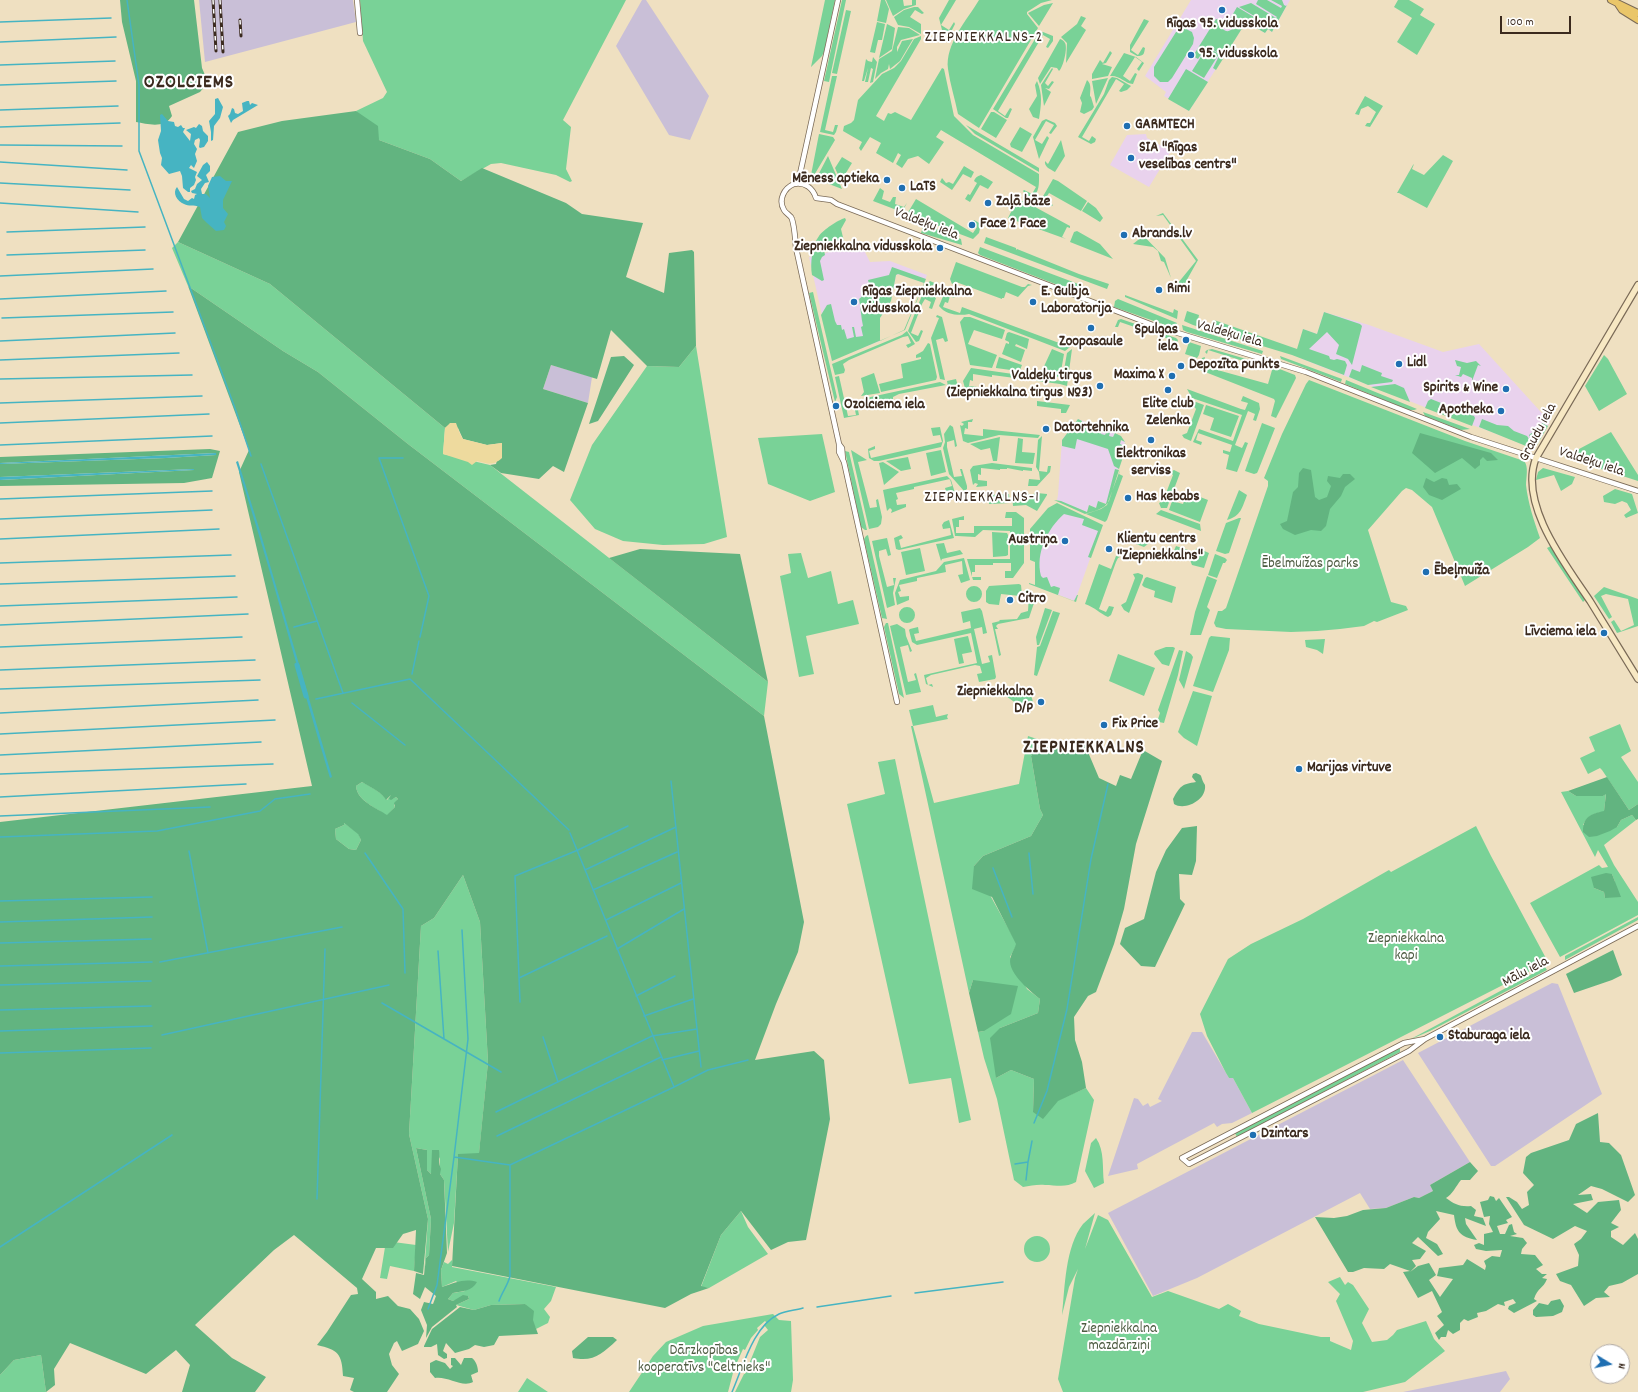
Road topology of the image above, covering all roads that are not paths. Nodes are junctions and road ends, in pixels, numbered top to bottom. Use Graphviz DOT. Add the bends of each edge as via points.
graph roads {
  1 [pos="357,0"];
  2 [pos="838,0"];
  3 [pos="1611,0"];
  4 [pos="1618,4"];
  5 [pos="1638,13"];
  6 [pos="1638,20"];
  7 [pos="360,33"];
  8 [pos="798,183"];
  9 [pos="1638,285"];
  10 [pos="1536,458"];
  11 [pos="1638,490"];
  12 [pos="1638,679"];
  13 [pos="897,702"];
  14 [pos="1638,926"];
  15 [pos="1425,1040"];
  16 [pos="1227,1134"];
  17 [pos="1231,1142"];
  1 -- 7 [label="street"];
  2 -- 8 [label="street"];
  3 -- 4 [label="highway"];
  4 -- 5 [label="highway"];
  4 -- 6 [label="highway" via="1622,10"];
  8 -- 10 [label="street, Valdeķu iela" via="811,188 816,198 831,200 1158,327 1306,372 1451,430"];
  8 -- 13 [label="street" via="788,187 782,196 782,205 791,217 797,255"];
  9 -- 10 [label="main road, Graudu iela"];
  10 -- 11 [label="street, Valdeķu iela"];
  10 -- 12 [label="main road, Graudu iela" via="1532,470 1532,487 1547,535"];
  14 -- 15 [label="street, Mālu iela"];
  15 -- 16 [label="street, Mālu iela" via="1404,1043"];
  15 -- 17 [label="street, Mālu iela" via="1409,1051"];
  16 -- 17 [label="street"];
  16 -- 17 [label="street, Mālu iela" via="1182,1158 1189,1164"];
}
